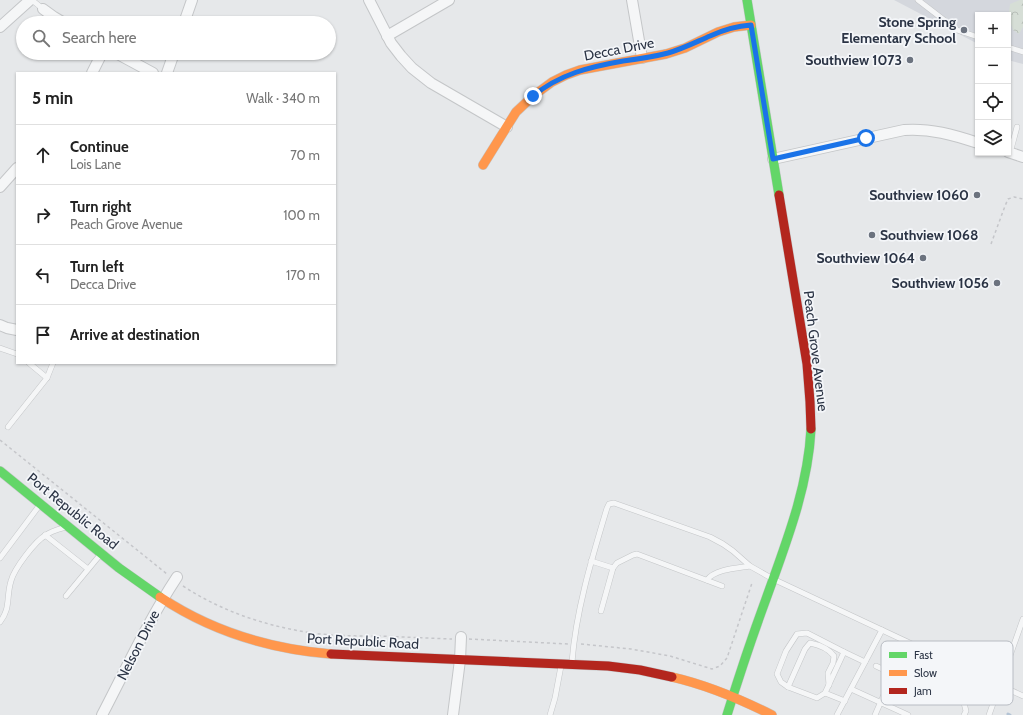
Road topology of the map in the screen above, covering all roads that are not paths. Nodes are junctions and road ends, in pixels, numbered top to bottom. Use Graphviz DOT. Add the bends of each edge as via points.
graph roads {
  1 [pos="31,0"];
  2 [pos="192,0"];
  3 [pos="369,0"];
  4 [pos="449,0"];
  5 [pos="632,0"];
  6 [pos="746,0"];
  7 [pos="918,0"];
  8 [pos="43,9"];
  9 [pos="53,16"];
  10 [pos="186,16"];
  11 [pos="751,25"];
  12 [pos="0,28"];
  13 [pos="387,36"];
  14 [pos="975,36"];
  15 [pos="1011,48"];
  16 [pos="1023,52"];
  17 [pos="642,58"];
  18 [pos="98,60"];
  19 [pos="129,60"];
  20 [pos="172,60"];
  21 [pos="92,72"];
  22 [pos="151,72"];
  23 [pos="167,72"];
  24 [pos="1017,126"];
  25 [pos="507,127"];
  26 [pos="975,141"];
  27 [pos="1011,146"];
  28 [pos="1011,154"];
  29 [pos="1023,157"];
  30 [pos="773,159"];
  31 [pos="483,165"];
  32 [pos="16,169"];
  33 [pos="0,187"];
  34 [pos="0,325"];
  35 [pos="16,330"];
  36 [pos="0,348"];
  37 [pos="16,354"];
  38 [pos="30,364"];
  39 [pos="53,364"];
  40 [pos="47,378"];
  41 [pos="8,427"];
  42 [pos="0,471"];
  43 [pos="41,504"];
  44 [pos="69,526"];
  45 [pos="45,535"];
  46 [pos="102,553"];
  47 [pos="0,558"];
  48 [pos="592,561"];
  49 [pos="750,566"];
  50 [pos="613,568"];
  51 [pos="88,569"];
  52 [pos="177,577"];
  53 [pos="707,580"];
  54 [pos="773,580"];
  55 [pos="722,586"];
  56 [pos="66,596"];
  57 [pos="163,599"];
  58 [pos="601,611"];
  59 [pos="1023,618"];
  60 [pos="0,622"];
  61 [pos="882,630"];
  62 [pos="466,638"];
  63 [pos="906,641"];
  64 [pos="1013,647"];
  65 [pos="844,652"];
  66 [pos="460,660"];
  67 [pos="865,662"];
  68 [pos="561,665"];
  69 [pos="572,665"];
  70 [pos="876,666"];
  71 [pos="881,668"];
  72 [pos="829,686"];
  73 [pos="788,687"];
  74 [pos="851,689"];
  75 [pos="1013,691"];
  76 [pos="825,693"];
  77 [pos="1023,696"];
  78 [pos="732,697"];
  79 [pos="845,701"];
  80 [pos="880,702"];
  81 [pos="886,705"];
  82 [pos="964,705"];
  83 [pos="993,705"];
  84 [pos="102,715"];
  85 [pos="453,715"];
  86 [pos="550,715"];
  87 [pos="727,715"];
  88 [pos="772,715"];
  89 [pos="837,715"];
  90 [pos="874,715"];
  91 [pos="908,715"];
  92 [pos="964,715"];
  93 [pos="989,715"];
  1 -- 8 [label="lane"];
  1 -- 12 [label="street"];
  2 -- 10 [label="street"];
  3 -- 13 [label="street"];
  4 -- 13 [label="street"];
  5 -- 17 [label="street"];
  6 -- 11 [label="main road, Peach Grove Avenue"];
  7 -- 14 [label="lane" via="957,30"];
  8 -- 9 [label="street"];
  11 -- 17 [label="main road, Decca Drive" via="718,32 676,51"];
  11 -- 30 [label="main road, Peach Grove Avenue"];
  13 -- 25 [label="street" via="401,56 431,83"];
  15 -- 16 [label="lane"];
  17 -- 25 [label="main road, Decca Drive" via="580,70 559,79 527,101 516,112"];
  18 -- 21 [label="street"];
  19 -- 22 [label="street"];
  20 -- 23 [label="street"];
  24 -- 27 [label="lane"];
  25 -- 31 [label="main road, Decca Drive"];
  26 -- 30 [label="street" via="945,132 908,130"];
  28 -- 29 [label="street"];
  30 -- 54 [label="main road, Peach Grove Avenue" via="807,367 811,419 810,450 805,477"];
  32 -- 33 [label="street"];
  34 -- 35 [label="street"];
  36 -- 37 [label="lane"];
  38 -- 40 [label="lane"];
  39 -- 40 [label="lane"];
  40 -- 41 [label="lane"];
  42 -- 43 [label="main road, Port Republic Road"];
  43 -- 44 [label="main road, Port Republic Road"];
  43 -- 47 [label="lane"];
  44 -- 45 [label="lane"];
  44 -- 46 [label="main road, Port Republic Road"];
  45 -- 51 [label="lane"];
  45 -- 60 [label="lane" via="19,563 10,583 6,611"];
  46 -- 51 [label="lane"];
  46 -- 57 [label="main road, Port Republic Road"];
  48 -- 49 [label="lane" via="607,508 609,504 614,503 710,537 733,551"];
  48 -- 50 [label="lane"];
  48 -- 69 [label="lane" via="574,644"];
  49 -- 53 [label="lane" via="721,572"];
  49 -- 54 [label="lane"];
  50 -- 53 [label="lane" via="617,563 637,554"];
  50 -- 58 [label="lane"];
  51 -- 56 [label="lane"];
  52 -- 57 [label="street, Nelson Drive"];
  53 -- 55 [label="lane"];
  54 -- 61 [label="lane"];
  54 -- 78 [label="main road, Peach Grove Avenue"];
  57 -- 66 [label="main road, Port Republic Road" via="222,630 282,648 330,654"];
  57 -- 84 [label="street, Nelson Drive"];
  59 -- 64 [label="lane"];
  61 -- 63 [label="lane"];
  61 -- 67 [label="lane"];
  62 -- 66 [label="street"];
  65 -- 67 [label="lane"];
  65 -- 72 [label="lane"];
  65 -- 73 [label="lane" via="808,633 796,634 776,674"];
  66 -- 68 [label="main road, Port Republic Road"];
  66 -- 85 [label="street"];
  67 -- 74 [label="lane"];
  68 -- 69 [label="main road, Port Republic Road"];
  68 -- 86 [label="lane"];
  69 -- 78 [label="main road, Port Republic Road" via="608,666 660,674 711,688"];
  70 -- 71 [label="lane"];
  72 -- 73 [label="lane" via="828,673 834,656 818,644 810,643"];
  72 -- 76 [label="lane"];
  73 -- 76 [label="lane" via="817,698"];
  74 -- 79 [label="lane"];
  74 -- 80 [label="lane"];
  75 -- 77 [label="lane"];
  76 -- 79 [label="lane"];
  78 -- 87 [label="main road, Peach Grove Avenue"];
  78 -- 88 [label="main road, Port Republic Road"];
  79 -- 89 [label="lane"];
  80 -- 90 [label="lane"];
  81 -- 91 [label="lane"];
  82 -- 92 [label="lane"];
  83 -- 93 [label="lane"];
}
